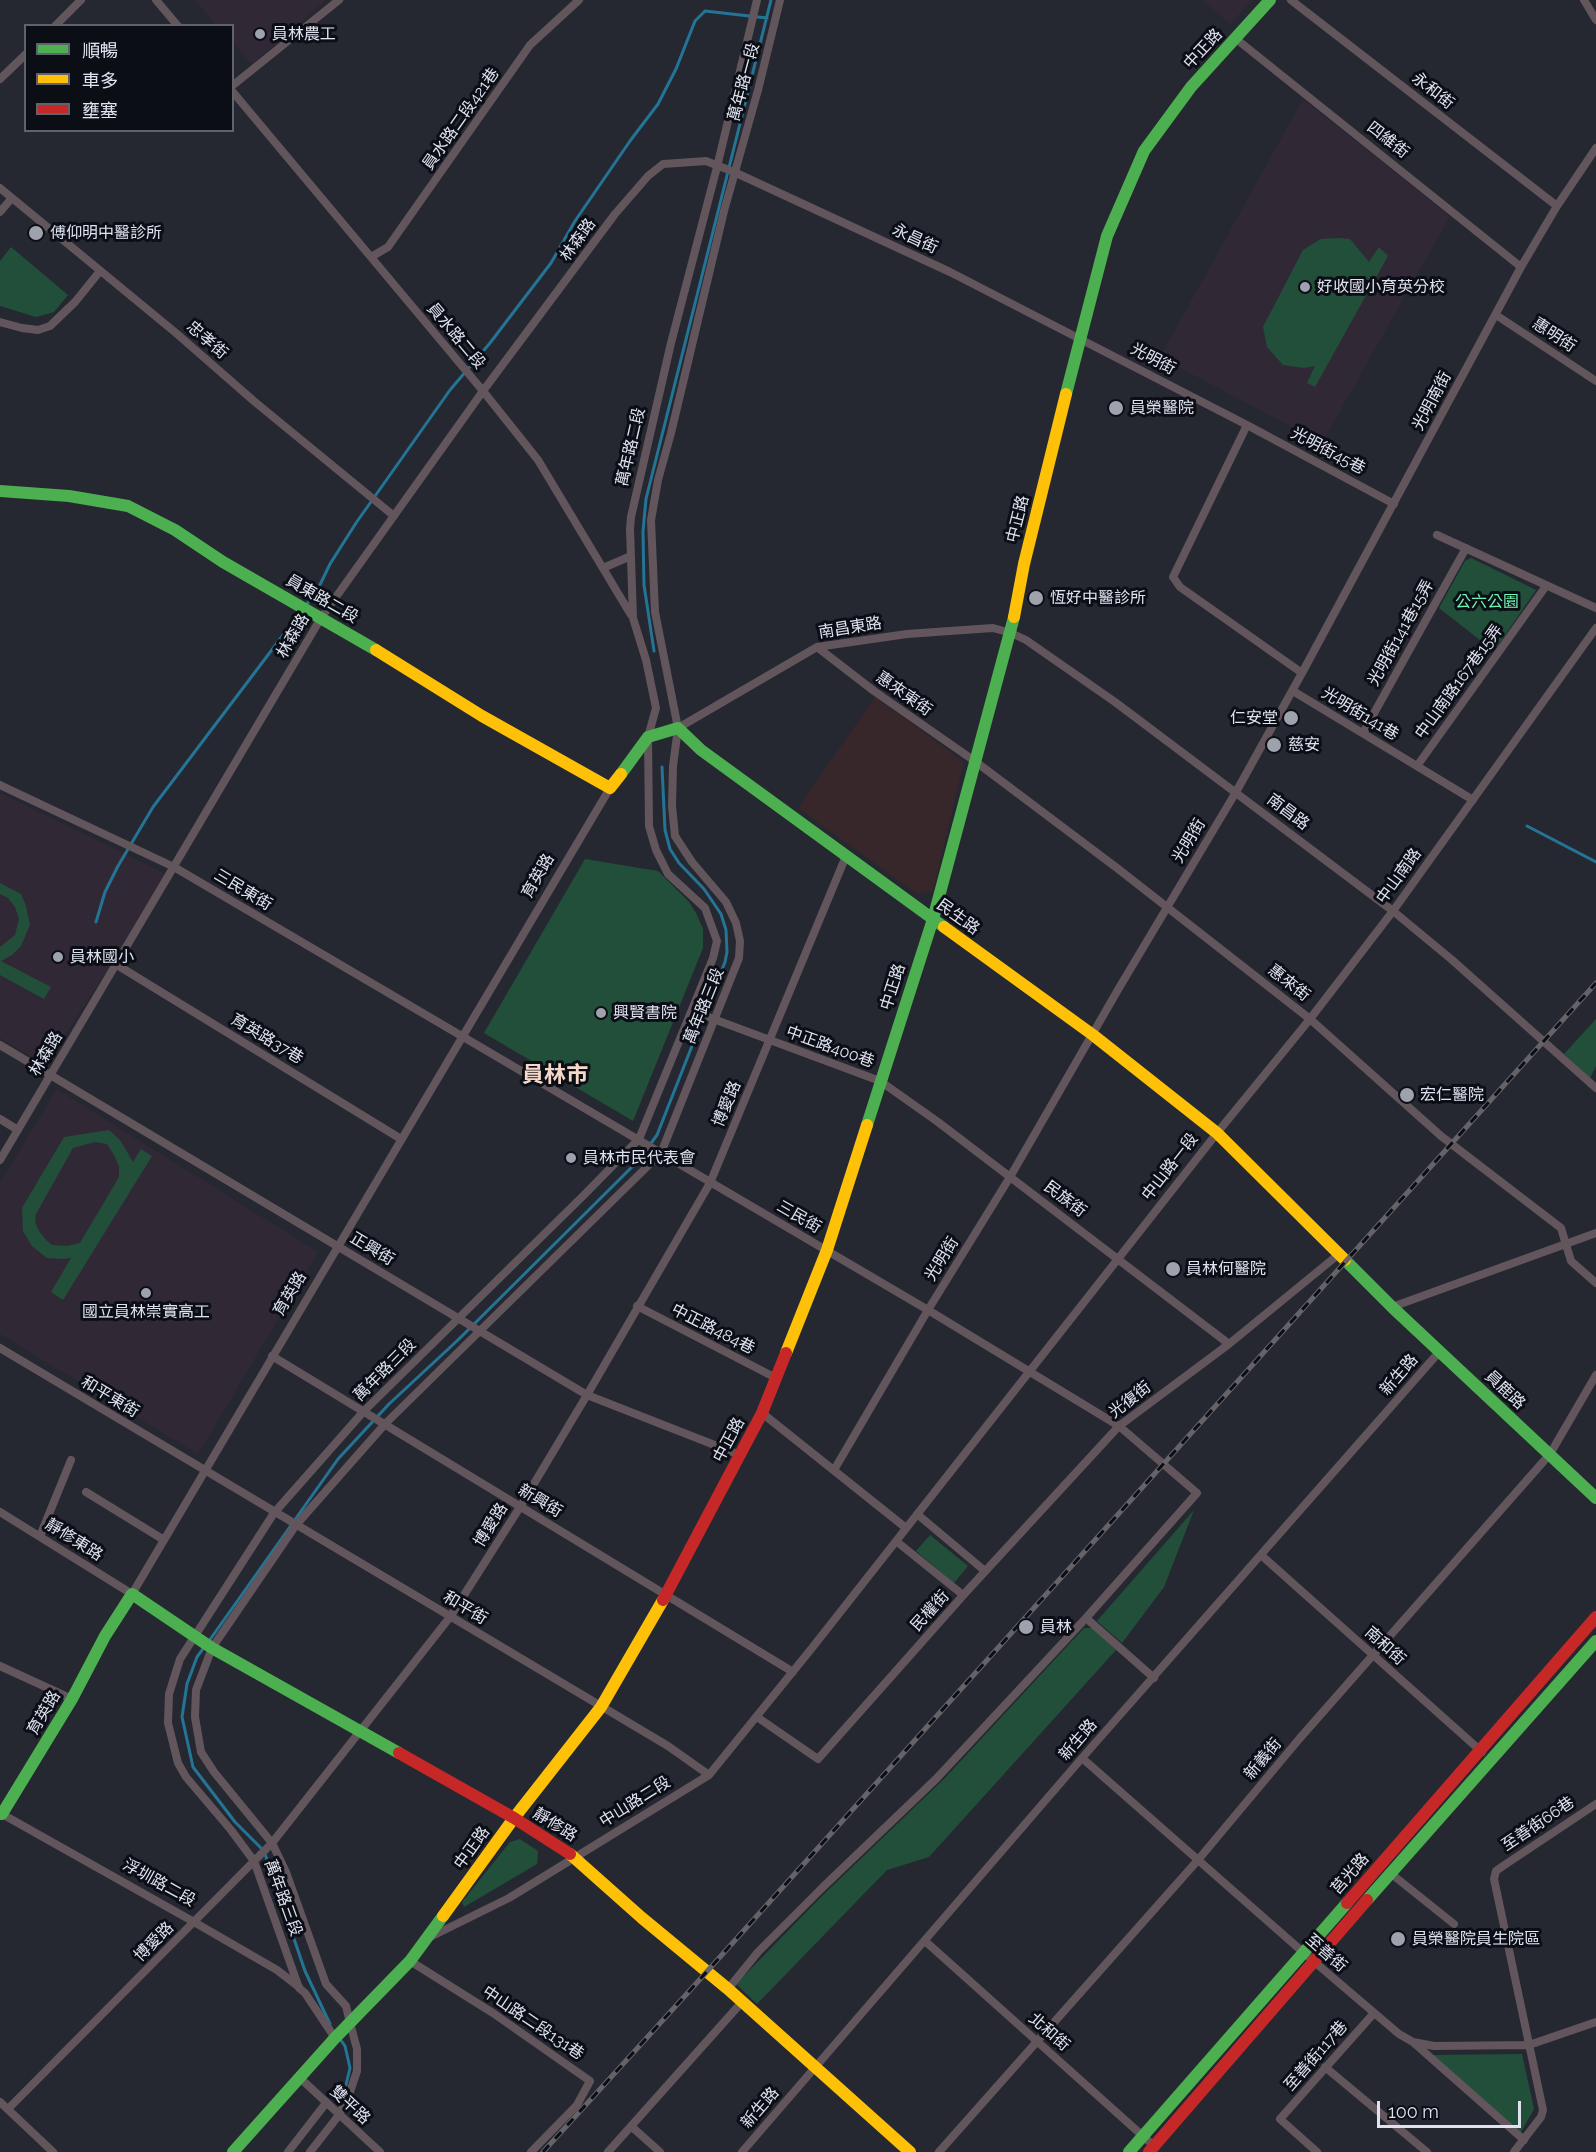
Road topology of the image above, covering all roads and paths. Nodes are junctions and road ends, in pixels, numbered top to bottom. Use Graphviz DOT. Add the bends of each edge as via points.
graph roads {
  1 [pos="81,0"];
  2 [pos="156,0"];
  3 [pos="339,0"];
  4 [pos="579,0"];
  5 [pos="757,0"];
  6 [pos="780,0"];
  7 [pos="1270,0"];
  8 [pos="1291,0"];
  9 [pos="1584,0"];
  10 [pos="1596,20"];
  11 [pos="57,24"];
  12 [pos="176,24"];
  13 [pos="1235,38"];
  14 [pos="24,56"];
  15 [pos="0,79"];
  16 [pos="234,86"];
  17 [pos="234,90"];
  18 [pos="1596,148"];
  19 [pos="717,166"];
  20 [pos="734,172"];
  21 [pos="0,189"];
  22 [pos="12,198"];
  23 [pos="1557,206"];
  24 [pos="0,212"];
  25 [pos="371,257"];
  26 [pos="1521,267"];
  27 [pos="100,271"];
  28 [pos="1496,315"];
  29 [pos="0,322"];
  30 [pos="1080,338"];
  31 [pos="1596,381"];
  32 [pos="483,391"];
  33 [pos="1248,425"];
  34 [pos="0,491"];
  35 [pos="1394,504"];
  36 [pos="394,516"];
  37 [pos="1437,535"];
  38 [pos="1466,548"];
  39 [pos="630,555"];
  40 [pos="603,568"];
  41 [pos="1546,586"];
  42 [pos="1596,608"];
  43 [pos="321,618"];
  44 [pos="633,618"];
  45 [pos="1596,628"];
  46 [pos="1011,633"];
  47 [pos="817,647"];
  48 [pos="1302,673"];
  49 [pos="1293,691"];
  50 [pos="678,728"];
  51 [pos="1363,733"];
  52 [pos="648,737"];
  53 [pos="976,762"];
  54 [pos="1417,766"];
  55 [pos="0,785"];
  56 [pos="610,788"];
  57 [pos="1236,792"];
  58 [pos="1473,800"];
  59 [pos="846,856"];
  60 [pos="174,867"];
  61 [pos="1168,906"];
  62 [pos="1393,911"];
  63 [pos="933,919"];
  64 [pos="117,965"];
  65 [pos="692,1011"];
  66 [pos="1310,1018"];
  67 [pos="715,1020"];
  68 [pos="1093,1035"];
  69 [pos="462,1037"];
  70 [pos="770,1041"];
  71 [pos="0,1045"];
  72 [pos="50,1076"];
  73 [pos="880,1081"];
  74 [pos="1596,1088"];
  75 [pos="0,1119"];
  76 [pos="18,1130"];
  77 [pos="1217,1133"];
  78 [pos="401,1139"];
  79 [pos="639,1139"];
  80 [pos="661,1153"];
  81 [pos="0,1160"];
  82 [pos="1010,1177"];
  83 [pos="710,1183"];
  84 [pos="1596,1233"];
  85 [pos="1565,1244"];
  86 [pos="338,1246"];
  87 [pos="827,1250"];
  88 [pos="1339,1254"];
  89 [pos="1119,1258"];
  90 [pos="1596,1283"];
  91 [pos="637,1306"];
  92 [pos="1392,1306"];
  93 [pos="928,1310"];
  94 [pos="459,1318"];
  95 [pos="479,1332"];
  96 [pos="1229,1344"];
  97 [pos="0,1348"];
  98 [pos="1440,1351"];
  99 [pos="272,1356"];
  100 [pos="1028,1372"];
  101 [pos="1596,1375"];
  102 [pos="776,1378"];
  103 [pos="587,1395"];
  104 [pos="364,1411"];
  105 [pos="762,1413"];
  106 [pos="385,1424"];
  107 [pos="1119,1426"];
  108 [pos="1550,1454"];
  109 [pos="740,1455"];
  110 [pos="71,1460"];
  111 [pos="834,1470"];
  112 [pos="204,1471"];
  113 [pos="86,1492"];
  114 [pos="1596,1498"];
  115 [pos="520,1507"];
  116 [pos="0,1512"];
  117 [pos="274,1513"];
  118 [pos="917,1514"];
  119 [pos="296,1525"];
  120 [pos="906,1528"];
  121 [pos="40,1536"];
  122 [pos="164,1540"];
  123 [pos="896,1541"];
  124 [pos="1261,1555"];
  125 [pos="985,1571"];
  126 [pos="132,1594"];
  127 [pos="667,1594"];
  128 [pos="963,1595"];
  129 [pos="450,1617"];
  130 [pos="1596,1617"];
  131 [pos="1086,1618"];
  132 [pos="195,1637"];
  133 [pos="1596,1641"];
  134 [pos="212,1648"];
  135 [pos="1373,1655"];
  136 [pos="0,1666"];
  137 [pos="793,1672"];
  138 [pos="1154,1678"];
  139 [pos="72,1699"];
  140 [pos="602,1707"];
  141 [pos="757,1717"];
  142 [pos="360,1733"];
  143 [pos="1479,1750"];
  144 [pos="1082,1758"];
  145 [pos="1491,1759"];
  146 [pos="710,1775"];
  147 [pos="1596,1804"];
  148 [pos="1,1814"];
  149 [pos="514,1818"];
  150 [pos="272,1843"];
  151 [pos="576,1858"];
  152 [pos="254,1860"];
  153 [pos="1198,1860"];
  154 [pos="1380,1864"];
  155 [pos="1392,1874"];
  156 [pos="194,1922"];
  157 [pos="1454,1924"];
  158 [pos="427,1939"];
  159 [pos="925,1941"];
  160 [pos="1309,1957"];
  161 [pos="410,1960"];
  162 [pos="299,1988"];
  163 [pos="728,1989"];
  164 [pos="742,2002"];
  165 [pos="1374,2013"];
  166 [pos="1596,2022"];
  167 [pos="350,2023"];
  168 [pos="335,2038"];
  169 [pos="1036,2041"];
  170 [pos="1413,2042"];
  171 [pos="1529,2045"];
  172 [pos="1325,2067"];
  173 [pos="815,2068"];
  174 [pos="300,2078"];
  175 [pos="0,2102"];
  176 [pos="326,2103"];
  177 [pos="8,2109"];
  178 [pos="339,2115"];
  179 [pos="632,2127"];
  180 [pos="1144,2136"];
  181 [pos="1524,2140"];
  182 [pos="1152,2149"];
  183 [pos="53,2152"];
  184 [pos="233,2152"];
  185 [pos="288,2152"];
  186 [pos="310,2152"];
  187 [pos="380,2152"];
  188 [pos="531,2152"];
  189 [pos="608,2152"];
  190 [pos="660,2152"];
  191 [pos="742,2152"];
  192 [pos="910,2152"];
  193 [pos="939,2152"];
  194 [pos="1129,2152"];
  195 [pos="1317,2152"];
  196 [pos="1427,2152"];
  197 [pos="1514,2152"];
  1 -- 11 [label="street"];
  2 -- 12 [label="street"];
  3 -- 16 [label="street"];
  4 -- 25 [label="street, 員水路二段421巷" via="530,45 388,247"];
  5 -- 19 [label="street, 萬年路一段"];
  6 -- 20 [label="street, 萬年路一段"];
  7 -- 13 [label="street, 中正路"];
  8 -- 23 [label="street, 永和街"];
  9 -- 10 [label="street"];
  13 -- 26 [label="street, 四維街"];
  13 -- 30 [label="street, 中正路" via="1191,87 1144,151 1107,236"];
  14 -- 15 [label="street"];
  17 -- 25 [label="street, 員水路二段"];
  18 -- 23 [label="street, 光明南街"];
  19 -- 20 [label="street, 林森路"];
  19 -- 32 [label="street, 林森路" via="698,161 663,164 648,176 615,214"];
  19 -- 39 [label="street, 萬年路二段" via="631,517"];
  20 -- 30 [label="street, 永昌街" via="950,272"];
  20 -- 50 [label="street, 萬年路二段" via="651,520 655,612"];
  21 -- 22 [label="street, 忠孝街"];
  22 -- 24 [label="street"];
  22 -- 27 [label="street, 忠孝街"];
  23 -- 26 [label="street, 光明南街"];
  25 -- 32 [label="street, 員水路二段"];
  26 -- 28 [label="street, 光明南街"];
  27 -- 29 [label="street" via="50,326 38,330"];
  27 -- 36 [label="street, 忠孝街"];
  28 -- 31 [label="street, 惠明街"];
  28 -- 35 [label="street, 光明南街"];
  30 -- 33 [label="street, 光明街"];
  30 -- 46 [label="street, 中正路" via="1024,564"];
  32 -- 36 [label="street, 林森路"];
  32 -- 40 [label="street, 員水路二段" via="538,460"];
  33 -- 35 [label="street, 光明街45巷"];
  33 -- 48 [label="street" via="1173,577 1180,587"];
  34 -- 43 [label="street, 員東路二段" via="69,496 128,506"];
  35 -- 48 [label="street, 光明南街"];
  36 -- 43 [label="street, 林森路"];
  37 -- 38 [label="street"];
  38 -- 41 [label="street"];
  38 -- 51 [label="street, 光明街141巷15弄"];
  39 -- 40 [label="street"];
  39 -- 44 [label="street, 萬年路二段"];
  40 -- 44 [label="street, 員水路二段"];
  41 -- 42 [label="street"];
  41 -- 54 [label="street, 中山南路167巷15弄"];
  43 -- 56 [label="street, 員東路二段"];
  43 -- 60 [label="street, 林森路"];
  44 -- 52 [label="street, 萬年路二段" via="656,708"];
  45 -- 58 [label="street, 中山南路"];
  46 -- 47 [label="street, 南昌東路" via="993,628 906,634"];
  46 -- 53 [label="street, 中正路"];
  46 -- 57 [label="street, 南昌路" via="1078,676"];
  47 -- 50 [label="street, 南昌東路"];
  47 -- 53 [label="street, 惠來東街"];
  48 -- 49 [label="street, 光明街"];
  49 -- 51 [label="street, 光明街141巷"];
  49 -- 57 [label="street, 光明街"];
  50 -- 52 [label="street"];
  50 -- 59 [label="street, 民生路" via="701,750"];
  50 -- 67 [label="street, 萬年路三段" via="673,766 675,836 726,902 740,941 739,958"];
  51 -- 54 [label="street, 光明街141巷"];
  52 -- 56 [label="street"];
  52 -- 65 [label="street, 萬年路三段" via="649,826 656,850 668,874 705,908 717,941"];
  53 -- 61 [label="street, 惠來街"];
  53 -- 63 [label="street, 中正路"];
  54 -- 58 [label="street, 光明街141巷"];
  55 -- 60 [label="street, 三民東街"];
  56 -- 69 [label="street, 育英路"];
  57 -- 61 [label="street, 光明街"];
  57 -- 62 [label="street, 南昌路"];
  58 -- 62 [label="street, 中山南路"];
  59 -- 63 [label="street, 民生路"];
  59 -- 70 [label="street, 博愛路"];
  60 -- 64 [label="street, 林森路"];
  60 -- 69 [label="street, 三民東街"];
  61 -- 66 [label="street, 惠來街"];
  61 -- 68 [label="street, 光明街"];
  62 -- 66 [label="street, 中山南路"];
  62 -- 74 [label="street, 南昌路"];
  63 -- 68 [label="street, 民生路"];
  63 -- 73 [label="street, 中正路"];
  64 -- 72 [label="street, 林森路"];
  64 -- 78 [label="street, 育英路37巷"];
  65 -- 67 [label="street, 中正路400巷"];
  65 -- 79 [label="street, 萬年路三段"];
  66 -- 77 [label="street, 中山南路"];
  66 -- 85 [label="street, 惠來街" via="1441,1136 1561,1228"];
  67 -- 70 [label="street, 中正路400巷"];
  67 -- 80 [label="street, 萬年路三段"];
  68 -- 77 [label="street, 民生路"];
  68 -- 82 [label="street, 光明街"];
  69 -- 78 [label="street, 育英路"];
  69 -- 79 [label="street, 三民街"];
  70 -- 73 [label="street, 中正路400巷"];
  70 -- 83 [label="street, 博愛路"];
  71 -- 72 [label="street, 正興街"];
  72 -- 76 [label="street, 林森路"];
  72 -- 86 [label="street, 正興街"];
  73 -- 82 [label="street, 民族街"];
  73 -- 87 [label="street, 中正路"];
  75 -- 76 [label="street"];
  76 -- 81 [label="street, 林森路"];
  77 -- 88 [label="street, 中山路一段"];
  77 -- 89 [label="street, 中山路一段"];
  78 -- 86 [label="street, 育英路"];
  79 -- 80 [label="street, 三民街"];
  79 -- 94 [label="street, 萬年路三段"];
  80 -- 83 [label="street, 三民街"];
  80 -- 95 [label="street, 萬年路三段"];
  82 -- 89 [label="street, 民族街"];
  82 -- 93 [label="street, 光明街"];
  83 -- 87 [label="street, 三民街"];
  83 -- 91 [label="street, 博愛路"];
  84 -- 85 [label="street"];
  85 -- 90 [label="street, 惠來街" via="1571,1261"];
  85 -- 92 [label="street"];
  86 -- 94 [label="street, 正興街"];
  86 -- 99 [label="street, 育英路"];
  87 -- 93 [label="street, 三民街"];
  87 -- 102 [label="street, 中正路"];
  88 -- 92 [label="street, 中山路一段"];
  88 -- 96 [label="street, 光復街"];
  89 -- 96 [label="street, 民族街"];
  89 -- 100 [label="street, 中山路一段"];
  91 -- 102 [label="street, 中正路484巷"];
  91 -- 103 [label="street, 博愛路"];
  92 -- 98 [label="street, 員鹿路"];
  93 -- 100 [label="street, 三民街"];
  93 -- 111 [label="street, 光明街"];
  94 -- 95 [label="street, 正興街"];
  94 -- 104 [label="street, 萬年路三段"];
  95 -- 103 [label="street, 正興街"];
  95 -- 106 [label="street, 萬年路三段"];
  96 -- 107 [label="street, 光復街"];
  97 -- 112 [label="street, 和平東街"];
  98 -- 108 [label="street, 員鹿路"];
  98 -- 124 [label="street, 新生路"];
  99 -- 104 [label="street, 新興街"];
  99 -- 112 [label="street, 育英路"];
  100 -- 107 [label="street, 三民街"];
  100 -- 118 [label="street, 中山路一段"];
  101 -- 108 [label="street, 新義街"];
  102 -- 105 [label="street, 中正路"];
  103 -- 109 [label="street, 正興街"];
  103 -- 115 [label="street, 博愛路"];
  104 -- 106 [label="street, 新興街"];
  104 -- 117 [label="street, 萬年路三段"];
  105 -- 109 [label="street, 中正路"];
  105 -- 111 [label="street"];
  106 -- 115 [label="street, 新興街"];
  106 -- 119 [label="street, 萬年路三段"];
  107 -- 125 [label="street, 光復街"];
  107 -- 131 [label="street, 三民街" via="1197,1493"];
  108 -- 114 [label="street, 員鹿路"];
  108 -- 135 [label="street, 新義街"];
  109 -- 127 [label="street, 中正路"];
  110 -- 121 [label="street"];
  111 -- 120 [label="street"];
  112 -- 117 [label="street, 和平街"];
  112 -- 122 [label="street, 育英路"];
  113 -- 122 [label="street"];
  115 -- 127 [label="street, 新興街"];
  115 -- 129 [label="street, 博愛路"];
  116 -- 121 [label="street, 靜修東路"];
  117 -- 119 [label="street, 和平街"];
  117 -- 132 [label="street, 萬年路三段"];
  118 -- 120 [label="street, 中山路一段"];
  118 -- 125 [label="street"];
  119 -- 129 [label="street, 和平街"];
  119 -- 134 [label="street, 萬年路三段"];
  120 -- 123 [label="street, 中山路二段"];
  121 -- 126 [label="street, 靜修東路"];
  122 -- 126 [label="street, 育英路"];
  123 -- 128 [label="street, 民權街"];
  123 -- 137 [label="street, 中山路二段"];
  124 -- 135 [label="street, 南和街"];
  124 -- 138 [label="street, 新生路"];
  125 -- 128 [label="street, 光復街"];
  126 -- 132 [label="street, 靜修路"];
  126 -- 139 [label="street, 育英路"];
  127 -- 137 [label="street, 新興街"];
  127 -- 140 [label="street, 中正路"];
  128 -- 141 [label="street, 民權街" via="818,1760"];
  129 -- 140 [label="street, 和平街"];
  129 -- 142 [label="street, 博愛路"];
  130 -- 143 [label="street, 莒光路"];
  131 -- 138 [label="street"];
  131 -- 163 [label="street" via="936,1779 758,1952"];
  132 -- 134 [label="street, 靜修路"];
  132 -- 152 [label="street, 萬年路三段" via="180,1659 169,1694 168,1723 178,1763"];
  133 -- 145 [label="street, 莒光路"];
  134 -- 142 [label="street, 靜修路"];
  134 -- 150 [label="street, 萬年路三段" via="196,1690 195,1717 201,1752"];
  135 -- 143 [label="street, 南和街"];
  135 -- 153 [label="street, 新義街"];
  136 -- 139 [label="street"];
  137 -- 141 [label="street, 中山路二段"];
  138 -- 144 [label="street, 新生路"];
  139 -- 148 [label="street, 育英路"];
  140 -- 146 [label="street, 和平街"];
  140 -- 149 [label="street, 中正路"];
  141 -- 146 [label="street, 中山路二段"];
  142 -- 149 [label="street, 靜修路"];
  142 -- 150 [label="street, 博愛路"];
  143 -- 145 [label="street, 南和街"];
  143 -- 154 [label="street, 莒光路"];
  144 -- 153 [label="street, 至善街"];
  144 -- 159 [label="street, 新生路"];
  145 -- 155 [label="street, 莒光路"];
  146 -- 151 [label="street, 中山路二段"];
  147 -- 171 [label="street, 至善街66巷" via="1496,1871 1494,1880"];
  148 -- 156 [label="street, 浮圳路二段"];
  149 -- 151 [label="street, 靜修路"];
  149 -- 158 [label="street, 中正路"];
  150 -- 152 [label="street, 博愛路"];
  150 -- 167 [label="street, 萬年路三段" via="326,1984 346,2006"];
  151 -- 158 [label="street, 中山路二段" via="509,1898"];
  151 -- 163 [label="street, 靜修路"];
  152 -- 156 [label="street, 博愛路"];
  152 -- 162 [label="street, 萬年路三段"];
  153 -- 160 [label="street, 至善街"];
  153 -- 169 [label="street, 新義街"];
  154 -- 155 [label="street"];
  154 -- 160 [label="street, 莒光路"];
  155 -- 157 [label="street"];
  155 -- 160 [label="street, 莒光路"];
  156 -- 162 [label="street, 浮圳路二段" via="277,1970"];
  156 -- 177 [label="street, 博愛路"];
  158 -- 161 [label="street, 中山路二段"];
  159 -- 169 [label="street, 北和街"];
  159 -- 173 [label="street, 新生路"];
  160 -- 165 [label="street, 至善街"];
  160 -- 180 [label="street, 莒光路"];
  160 -- 182 [label="street, 莒光路"];
  161 -- 167 [label="street, 中山路二段"];
  161 -- 188 [label="street, 中山路二段131巷" via="590,2081 577,2105"];
  162 -- 168 [label="street, 萬年路三段"];
  163 -- 164 [label="street, 靜修路"];
  164 -- 173 [label="street, 靜修路"];
  164 -- 179 [label="street"];
  165 -- 170 [label="street, 至善街"];
  165 -- 172 [label="street, 至善街117巷"];
  166 -- 171 [label="street, 至善街"];
  167 -- 168 [label="street, 中山路二段"];
  167 -- 178 [label="street, 萬年路三段" via="357,2049 357,2071"];
  168 -- 174 [label="street, 中山路二段"];
  169 -- 180 [label="street, 北和街"];
  169 -- 193 [label="street, 新義街"];
  170 -- 171 [label="street, 至善街" via="1434,2046"];
  170 -- 181 [label="street"];
  171 -- 181 [label="street" via="1543,2110"];
  172 -- 195 [label="street, 至善街117巷" via="1281,2120"];
  172 -- 196 [label="street"];
  173 -- 191 [label="street, 新生路"];
  173 -- 192 [label="street, 靜修路"];
  174 -- 176 [label="street, 雙平路"];
  174 -- 184 [label="street, 中山路二段"];
  175 -- 177 [label="street"];
  176 -- 178 [label="street, 雙平路"];
  176 -- 185 [label="street"];
  177 -- 183 [label="street"];
  178 -- 186 [label="street, 萬年路三段"];
  178 -- 187 [label="street, 雙平路"];
  179 -- 189 [label="street"];
  179 -- 190 [label="street"];
  180 -- 182 [label="street, 北和街"];
  180 -- 194 [label="street, 莒光路"];
  181 -- 197 [label="street"];
}
